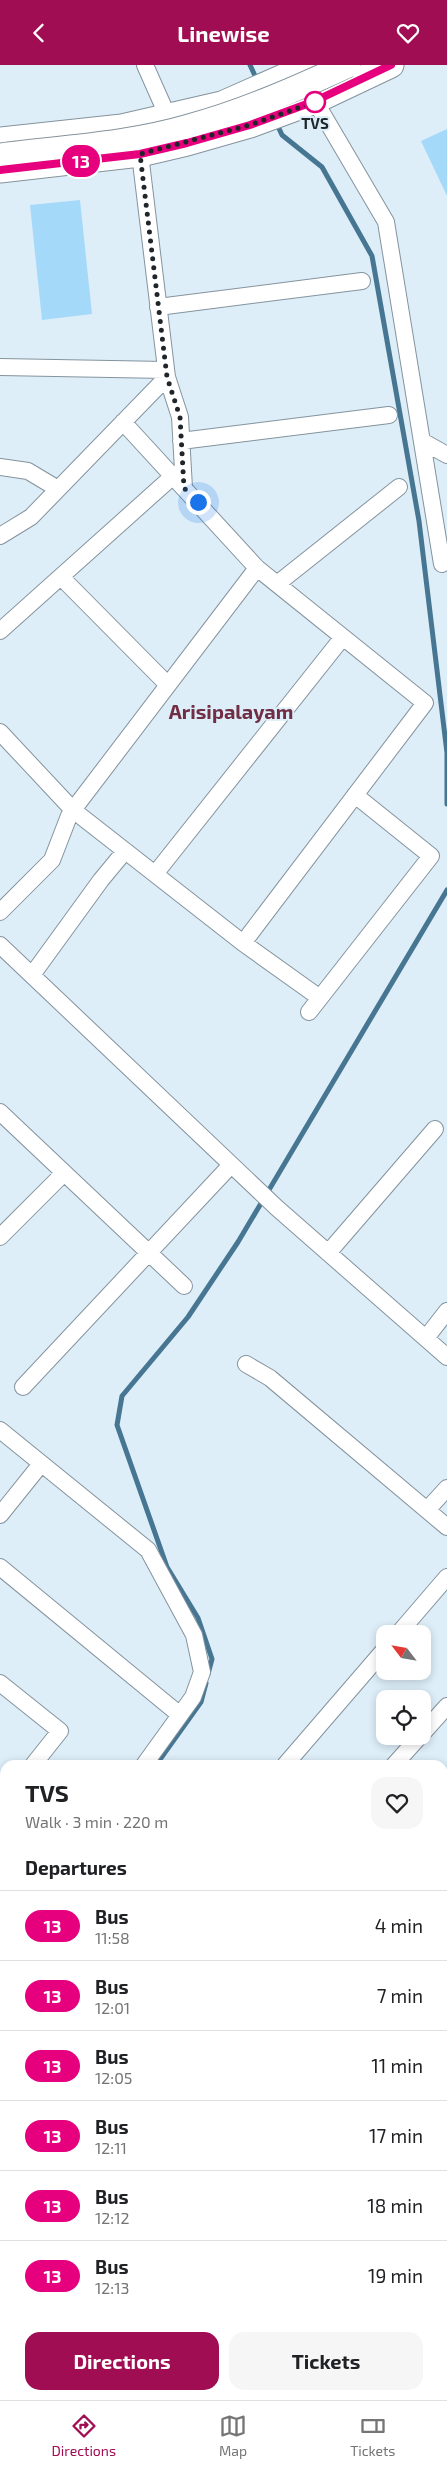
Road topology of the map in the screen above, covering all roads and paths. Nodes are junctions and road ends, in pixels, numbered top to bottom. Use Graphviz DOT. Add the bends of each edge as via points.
graph roads {
  1 [pos="145,65"];
  2 [pos="310,65"];
  3 [pos="348,65"];
  4 [pos="391,65"];
  5 [pos="315,101"];
  6 [pos="168,117"];
  7 [pos="0,140"];
  8 [pos="140,154"];
  9 [pos="0,156"];
  10 [pos="0,170"];
  11 [pos="362,281"];
  12 [pos="158,307"];
  13 [pos="0,367"];
  14 [pos="166,373"];
  15 [pos="389,415"];
  16 [pos="123,422"];
  17 [pos="181,441"];
  18 [pos="422,441"];
  19 [pos="447,455"];
  20 [pos="0,467"];
  21 [pos="172,477"];
  22 [pos="399,487"];
  23 [pos="184,488"];
  24 [pos="58,489"];
  25 [pos="0,536"];
  26 [pos="442,564"];
  27 [pos="257,568"];
  28 [pos="61,577"];
  29 [pos="277,584"];
  30 [pos="0,631"];
  31 [pos="343,637"];
  32 [pos="168,685"];
  33 [pos="0,733"];
  34 [pos="355,795"];
  35 [pos="73,811"];
  36 [pos="125,851"];
  37 [pos="155,874"];
  38 [pos="0,912"];
  39 [pos="243,943"];
  40 [pos="0,945"];
  41 [pos="32,975"];
  42 [pos="320,999"];
  43 [pos="309,1012"];
  44 [pos="0,1112"];
  45 [pos="435,1129"];
  46 [pos="231,1165"];
  47 [pos="64,1173"];
  48 [pos="0,1237"];
  49 [pos="328,1253"];
  50 [pos="150,1254"];
  51 [pos="184,1286"];
  52 [pos="447,1311"];
  53 [pos="426,1338"];
  54 [pos="447,1357"];
  55 [pos="246,1364"];
  56 [pos="23,1387"];
  57 [pos="0,1431"];
  58 [pos="41,1464"];
  59 [pos="447,1488"];
  60 [pos="428,1510"];
  61 [pos="0,1515"];
  62 [pos="447,1527"];
  63 [pos="0,1567"];
  64 [pos="447,1577"];
  65 [pos="406,1625"];
  66 [pos="376,1659"];
  67 [pos="0,1683"];
  68 [pos="447,1706"];
  69 [pos="180,1715"];
  70 [pos="431,1724"];
  71 [pos="412,1745"];
  72 [pos="37,1760"];
  73 [pos="148,1760"];
  74 [pos="289,1760"];
  75 [pos="398,1760"];
  1 -- 6 [label="street"];
  2 -- 6 [label="main road" via="222,104"];
  3 -- 9 [label="main road, bridge" via="257,106 187,128 114,142"];
  4 -- 5 [label="main road"];
  5 -- 8 [label="main road" via="187,143"];
  5 -- 18 [label="street" via="386,222"];
  6 -- 7 [label="main road" via="122,127"];
  8 -- 10 [label="main road"];
  8 -- 12 [label="street"];
  11 -- 12 [label="street"];
  12 -- 14 [label="street"];
  13 -- 14 [label="street"];
  14 -- 16 [label="street"];
  14 -- 17 [label="street" via="180,417"];
  15 -- 17 [label="street"];
  16 -- 21 [label="street"];
  16 -- 24 [label="street"];
  17 -- 23 [label="street"];
  18 -- 19 [label="street"];
  18 -- 26 [label="street"];
  20 -- 24 [label="street" via="28,471"];
  21 -- 23 [label="street"];
  21 -- 28 [label="street"];
  22 -- 29 [label="street"];
  23 -- 27 [label="street"];
  24 -- 25 [label="street" via="31,517"];
  27 -- 29 [label="street"];
  27 -- 32 [label="street"];
  28 -- 30 [label="street"];
  28 -- 32 [label="street"];
  29 -- 31 [label="street"];
  31 -- 34 [label="street" via="425,703"];
  31 -- 37 [label="street"];
  32 -- 35 [label="street"];
  33 -- 35 [label="street"];
  34 -- 39 [label="street"];
  34 -- 42 [label="street" via="431,856"];
  35 -- 36 [label="street"];
  35 -- 38 [label="street" via="52,860"];
  36 -- 37 [label="street"];
  36 -- 41 [label="street"];
  37 -- 39 [label="street"];
  39 -- 42 [label="street"];
  40 -- 41 [label="street"];
  41 -- 46 [label="street"];
  42 -- 43 [label="street"];
  44 -- 47 [label="street"];
  45 -- 49 [label="street"];
  46 -- 49 [label="street"];
  46 -- 50 [label="street"];
  47 -- 48 [label="street"];
  47 -- 50 [label="street"];
  49 -- 53 [label="street"];
  50 -- 51 [label="street"];
  50 -- 56 [label="street"];
  52 -- 53 [label="street"];
  53 -- 54 [label="street"];
  55 -- 60 [label="street" via="270,1378"];
  57 -- 58 [label="street"];
  58 -- 61 [label="street"];
  58 -- 69 [label="street" via="148,1550 194,1635 202,1672 193,1697"];
  59 -- 60 [label="street"];
  60 -- 62 [label="street"];
  63 -- 69 [label="street"];
  64 -- 65 [label="street"];
  66 -- 74 [label="street"];
  67 -- 72 [label="street" via="60,1731"];
  68 -- 70 [label="street"];
  69 -- 73 [label="street"];
  71 -- 75 [label="street"];
}
